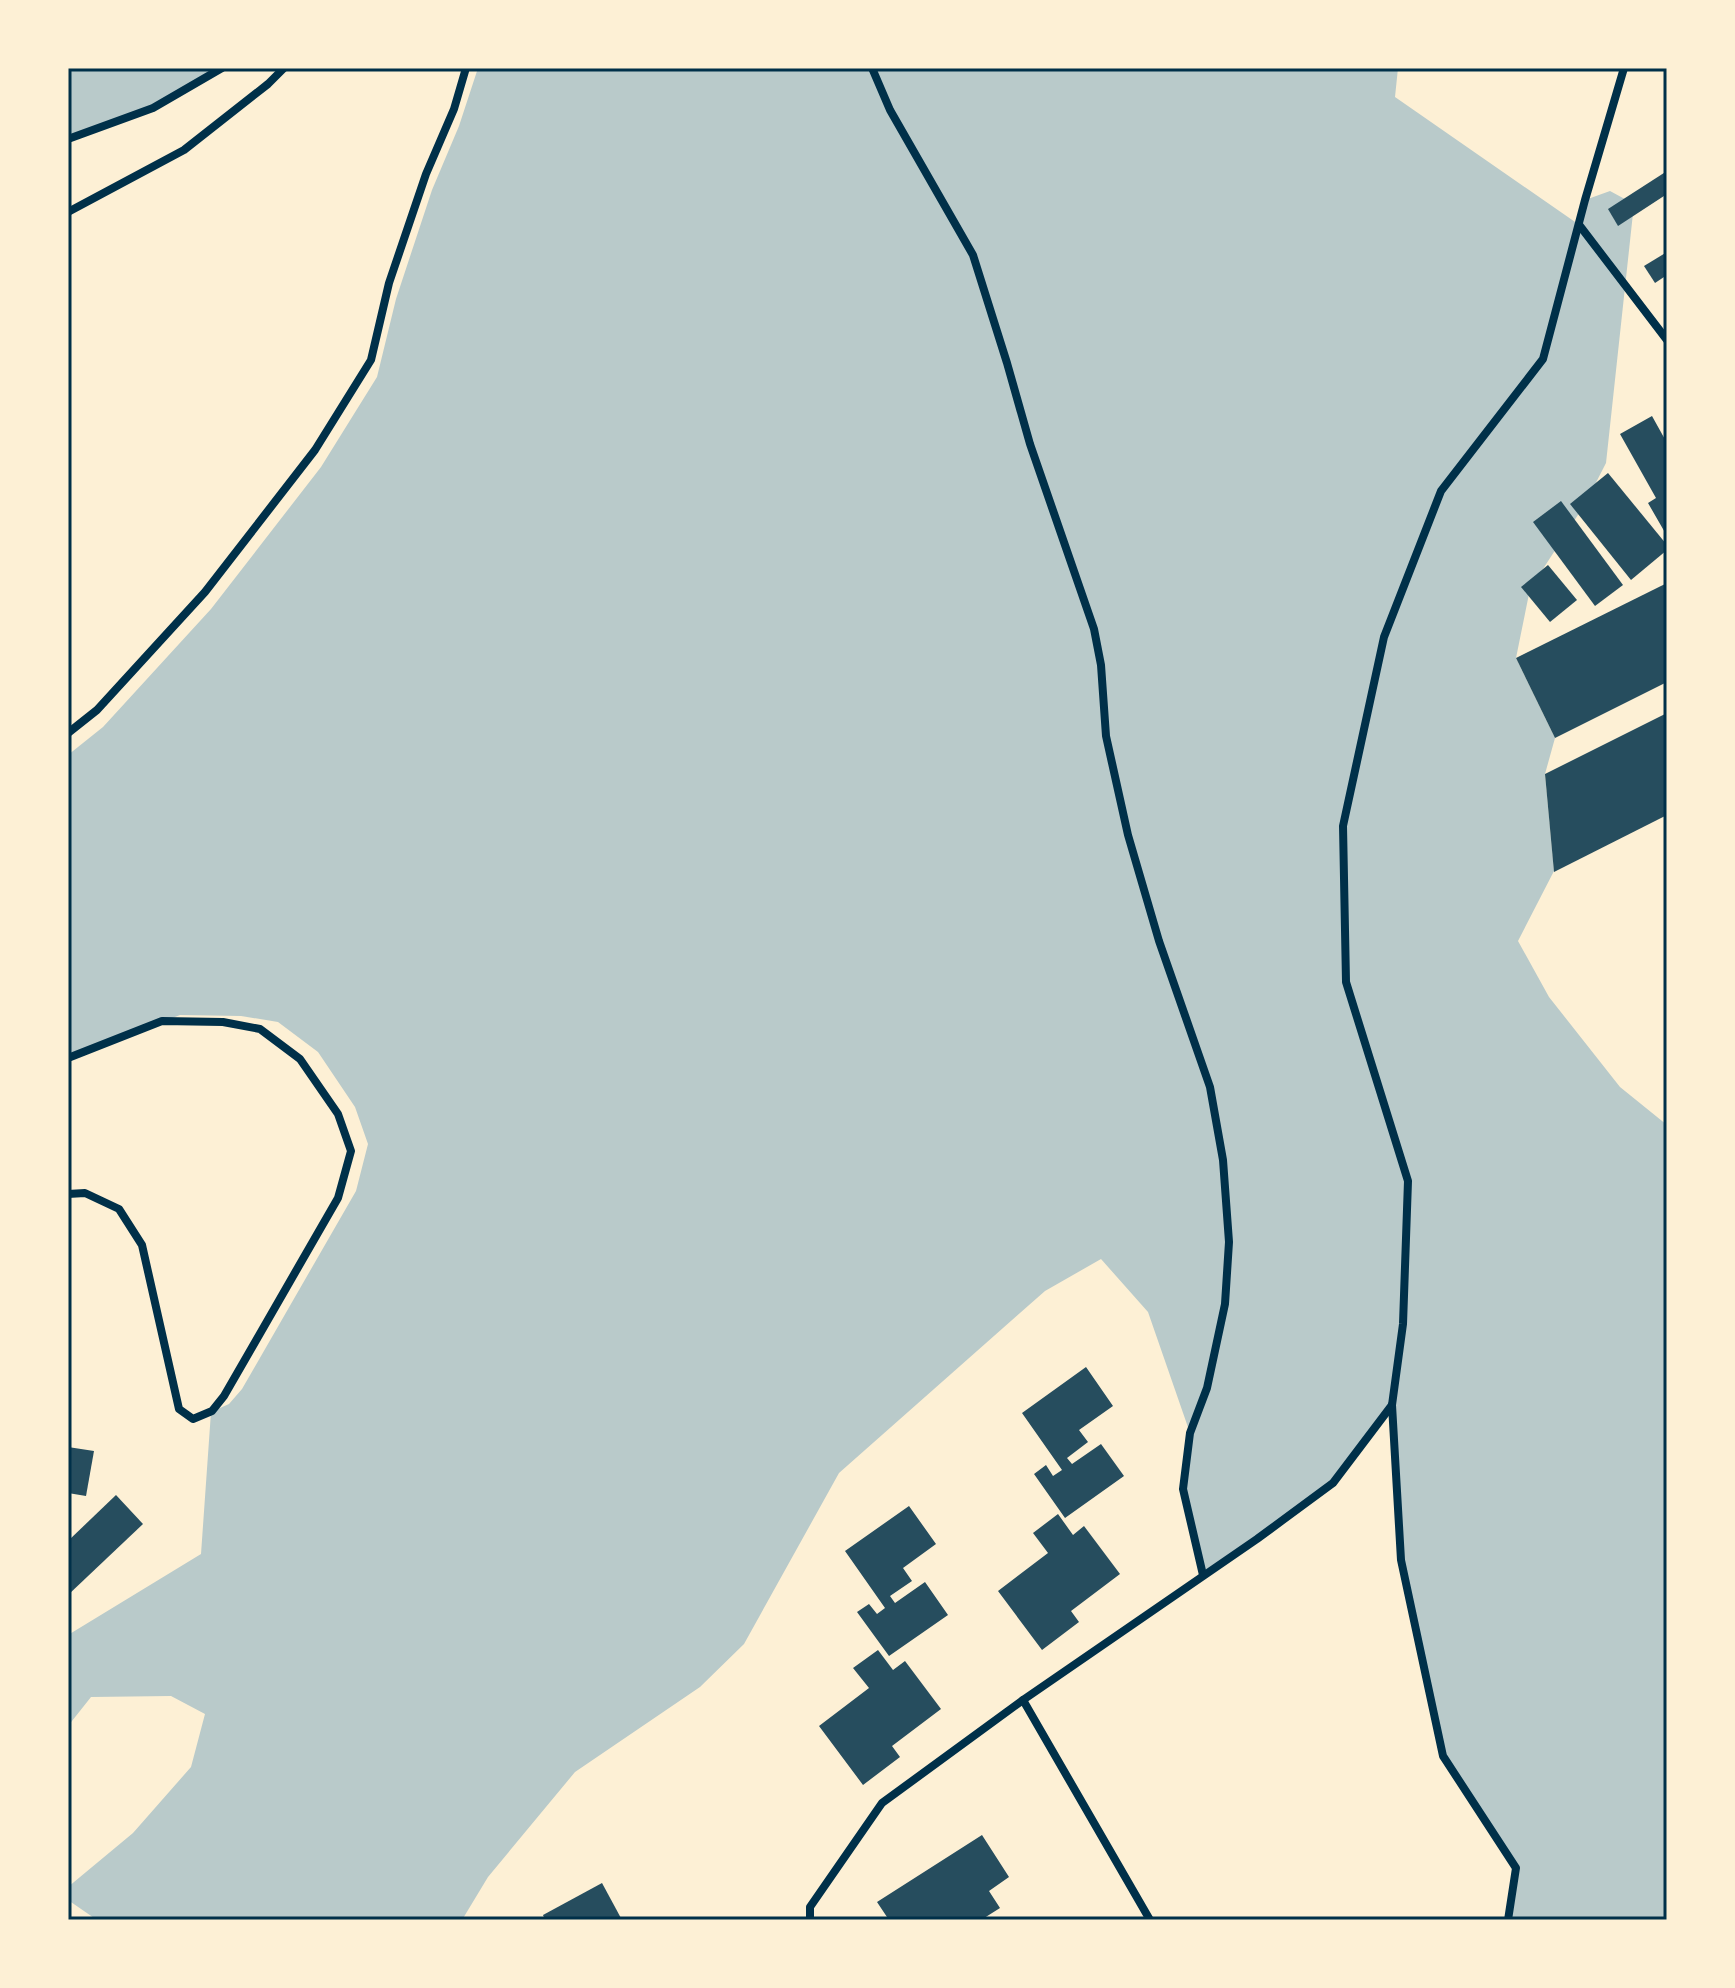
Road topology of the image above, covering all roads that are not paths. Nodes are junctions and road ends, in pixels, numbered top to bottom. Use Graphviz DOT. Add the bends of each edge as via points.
graph roads {
  1 [pos="222,68"];
  2 [pos="284,68"];
  3 [pos="466,68"];
  4 [pos="872,68"];
  5 [pos="1624,68"];
  6 [pos="68,139"];
  7 [pos="68,212"];
  8 [pos="1580,226"];
  9 [pos="1667,340"];
  10 [pos="68,733"];
  11 [pos="68,1058"];
  12 [pos="68,1194"];
  13 [pos="1392,1405"];
  14 [pos="1203,1575"];
  15 [pos="1023,1700"];
  16 [pos="810,1920"];
  17 [pos="1150,1920"];
  18 [pos="1508,1920"];
  1 -- 6 [label="street" via="153,108"];
  2 -- 7 [label="street" via="184,150"];
  3 -- 10 [label="street" via="389,283 371,360 315,450 205,592 97,710"];
  4 -- 14 [label="street" via="890,110 973,255 1094,629 1106,736 1128,835 1210,1087 1223,1160 1229,1242 1225,1304 1207,1388 1190,1433 1183,1489"];
  5 -- 8 [label="street"];
  8 -- 9 [label="street"];
  8 -- 13 [label="street" via="1543,359 1441,491 1435,506 1384,637 1343,826 1346,982 1408,1181 1403,1324"];
  11 -- 12 [label="street" via="162,1021 260,1029 300,1059 338,1114 351,1151 338,1198 224,1396 212,1411 193,1419 179,1409 142,1245 119,1209 85,1193"];
  13 -- 14 [label="street" via="1333,1483"];
  13 -- 18 [label="street" via="1401,1560 1443,1756 1516,1868"];
  14 -- 15 [label="street"];
  15 -- 16 [label="street" via="882,1803 810,1907"];
  15 -- 17 [label="street"];
}
